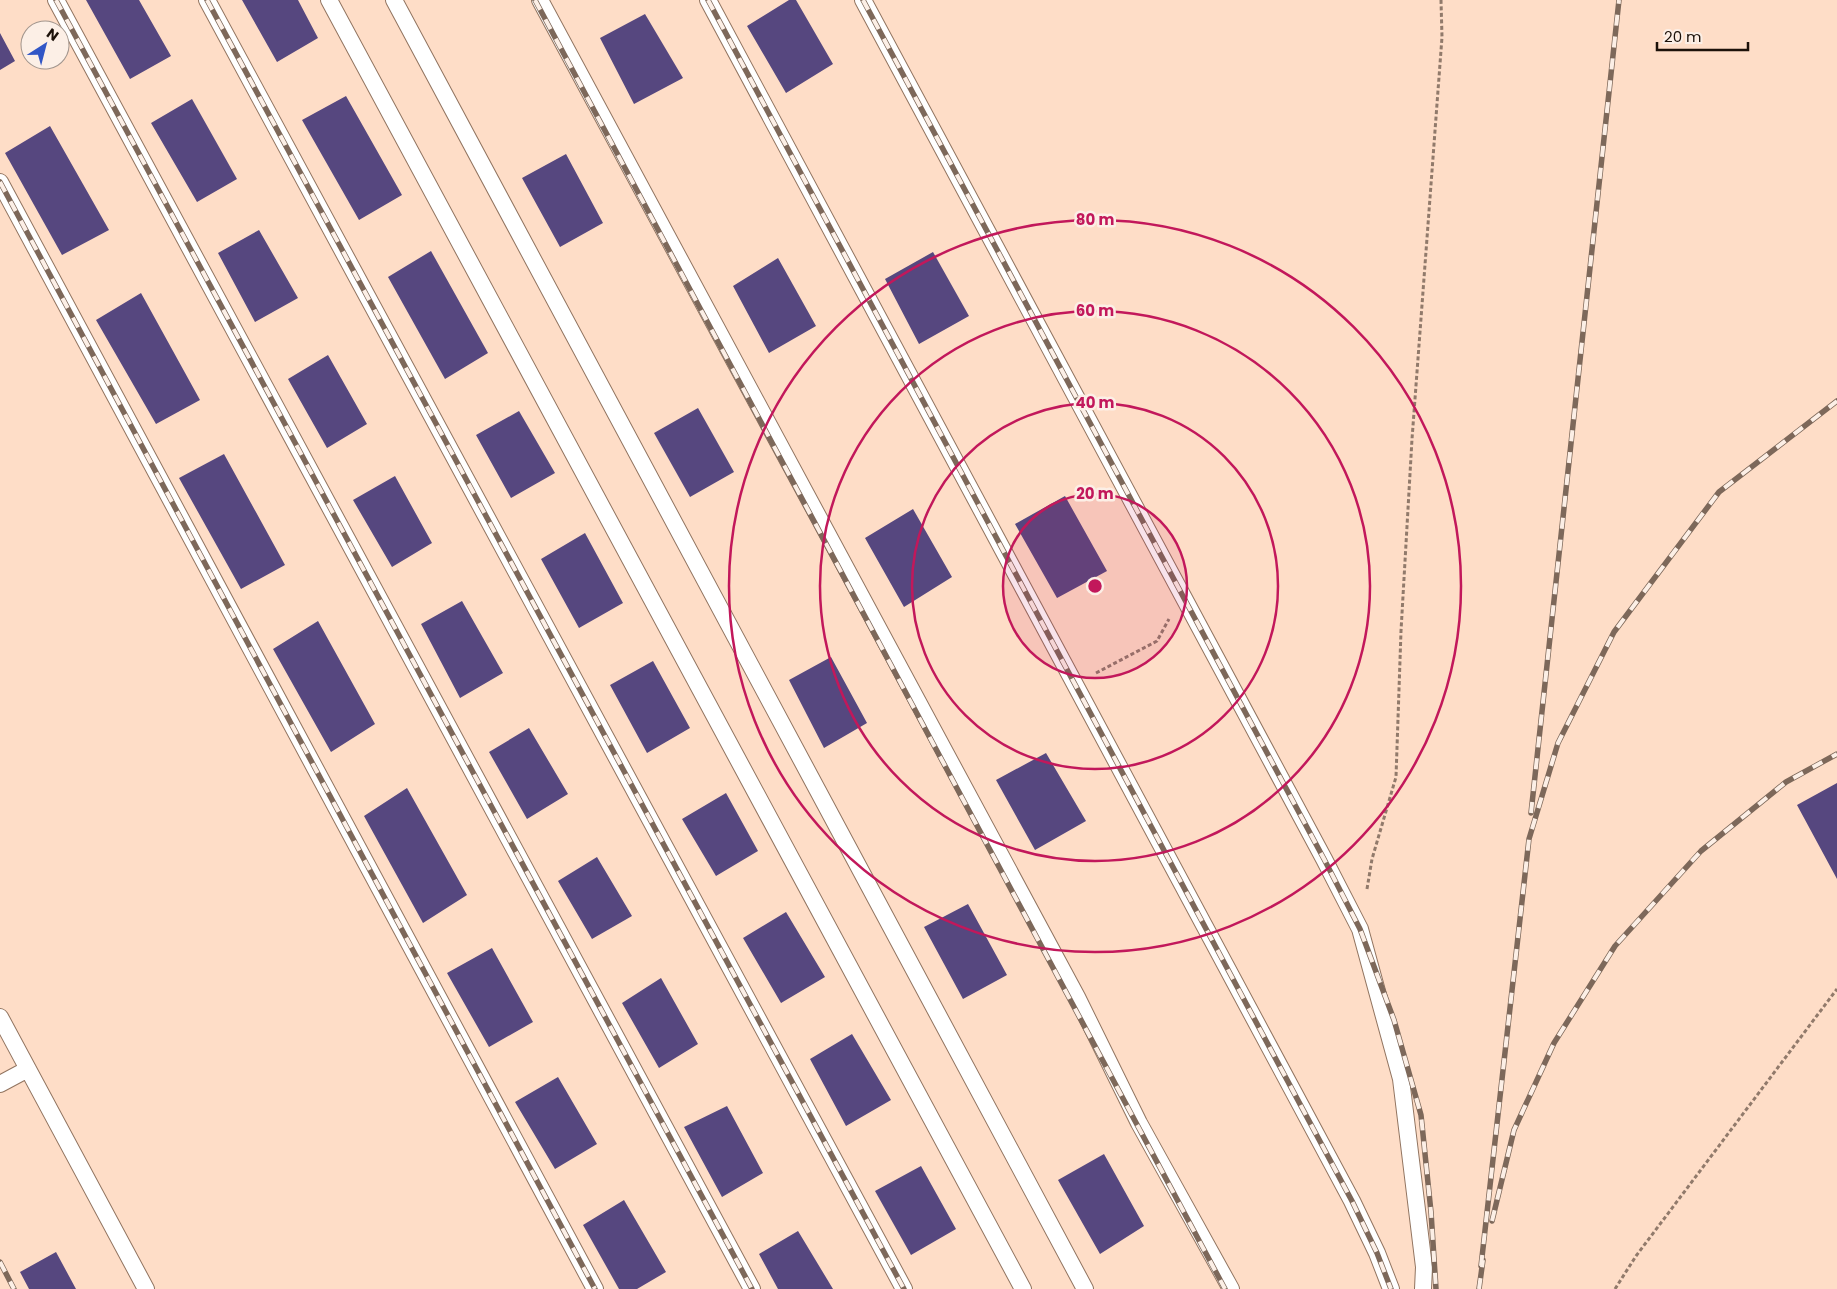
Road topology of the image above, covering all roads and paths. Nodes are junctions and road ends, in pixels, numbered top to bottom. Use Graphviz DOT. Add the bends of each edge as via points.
graph roads {
  1 [pos="56,0"];
  2 [pos="207,0"];
  3 [pos="329,0"];
  4 [pos="394,0"];
  5 [pos="540,0"];
  6 [pos="708,0"];
  7 [pos="863,0"];
  8 [pos="1442,0"];
  9 [pos="0,182"];
  10 [pos="1182,595"];
  11 [pos="1074,684"];
  12 [pos="1360,930"];
  13 [pos="1837,989"];
  14 [pos="0,1018"];
  15 [pos="28,1069"];
  16 [pos="0,1084"];
  17 [pos="146,1289"];
  18 [pos="595,1289"];
  19 [pos="752,1289"];
  20 [pos="904,1289"];
  21 [pos="1023,1289"];
  22 [pos="1085,1289"];
  23 [pos="1231,1289"];
  24 [pos="1391,1289"];
  25 [pos="1423,1289"];
  26 [pos="1615,1289"];
  1 -- 19 [label="lane"];
  2 -- 20 [label="lane"];
  3 -- 21 [label="lane"];
  4 -- 22 [label="lane"];
  5 -- 23 [label="lane"];
  6 -- 11 [label="lane"];
  7 -- 10 [label="lane"];
  8 -- 12 [label="path" via="1442,37 1411,448 1396,777 1372,859"];
  9 -- 18 [label="lane"];
  10 -- 11 [label="path" via="1157,640"];
  10 -- 12 [label="lane"];
  11 -- 24 [label="lane" via="1352,1201"];
  12 -- 25 [label="lane" via="1401,1079 1424,1267"];
  13 -- 26 [label="path" via="1636,1256"];
  14 -- 15 [label="lane"];
  15 -- 16 [label="lane"];
  15 -- 17 [label="lane"];
}
